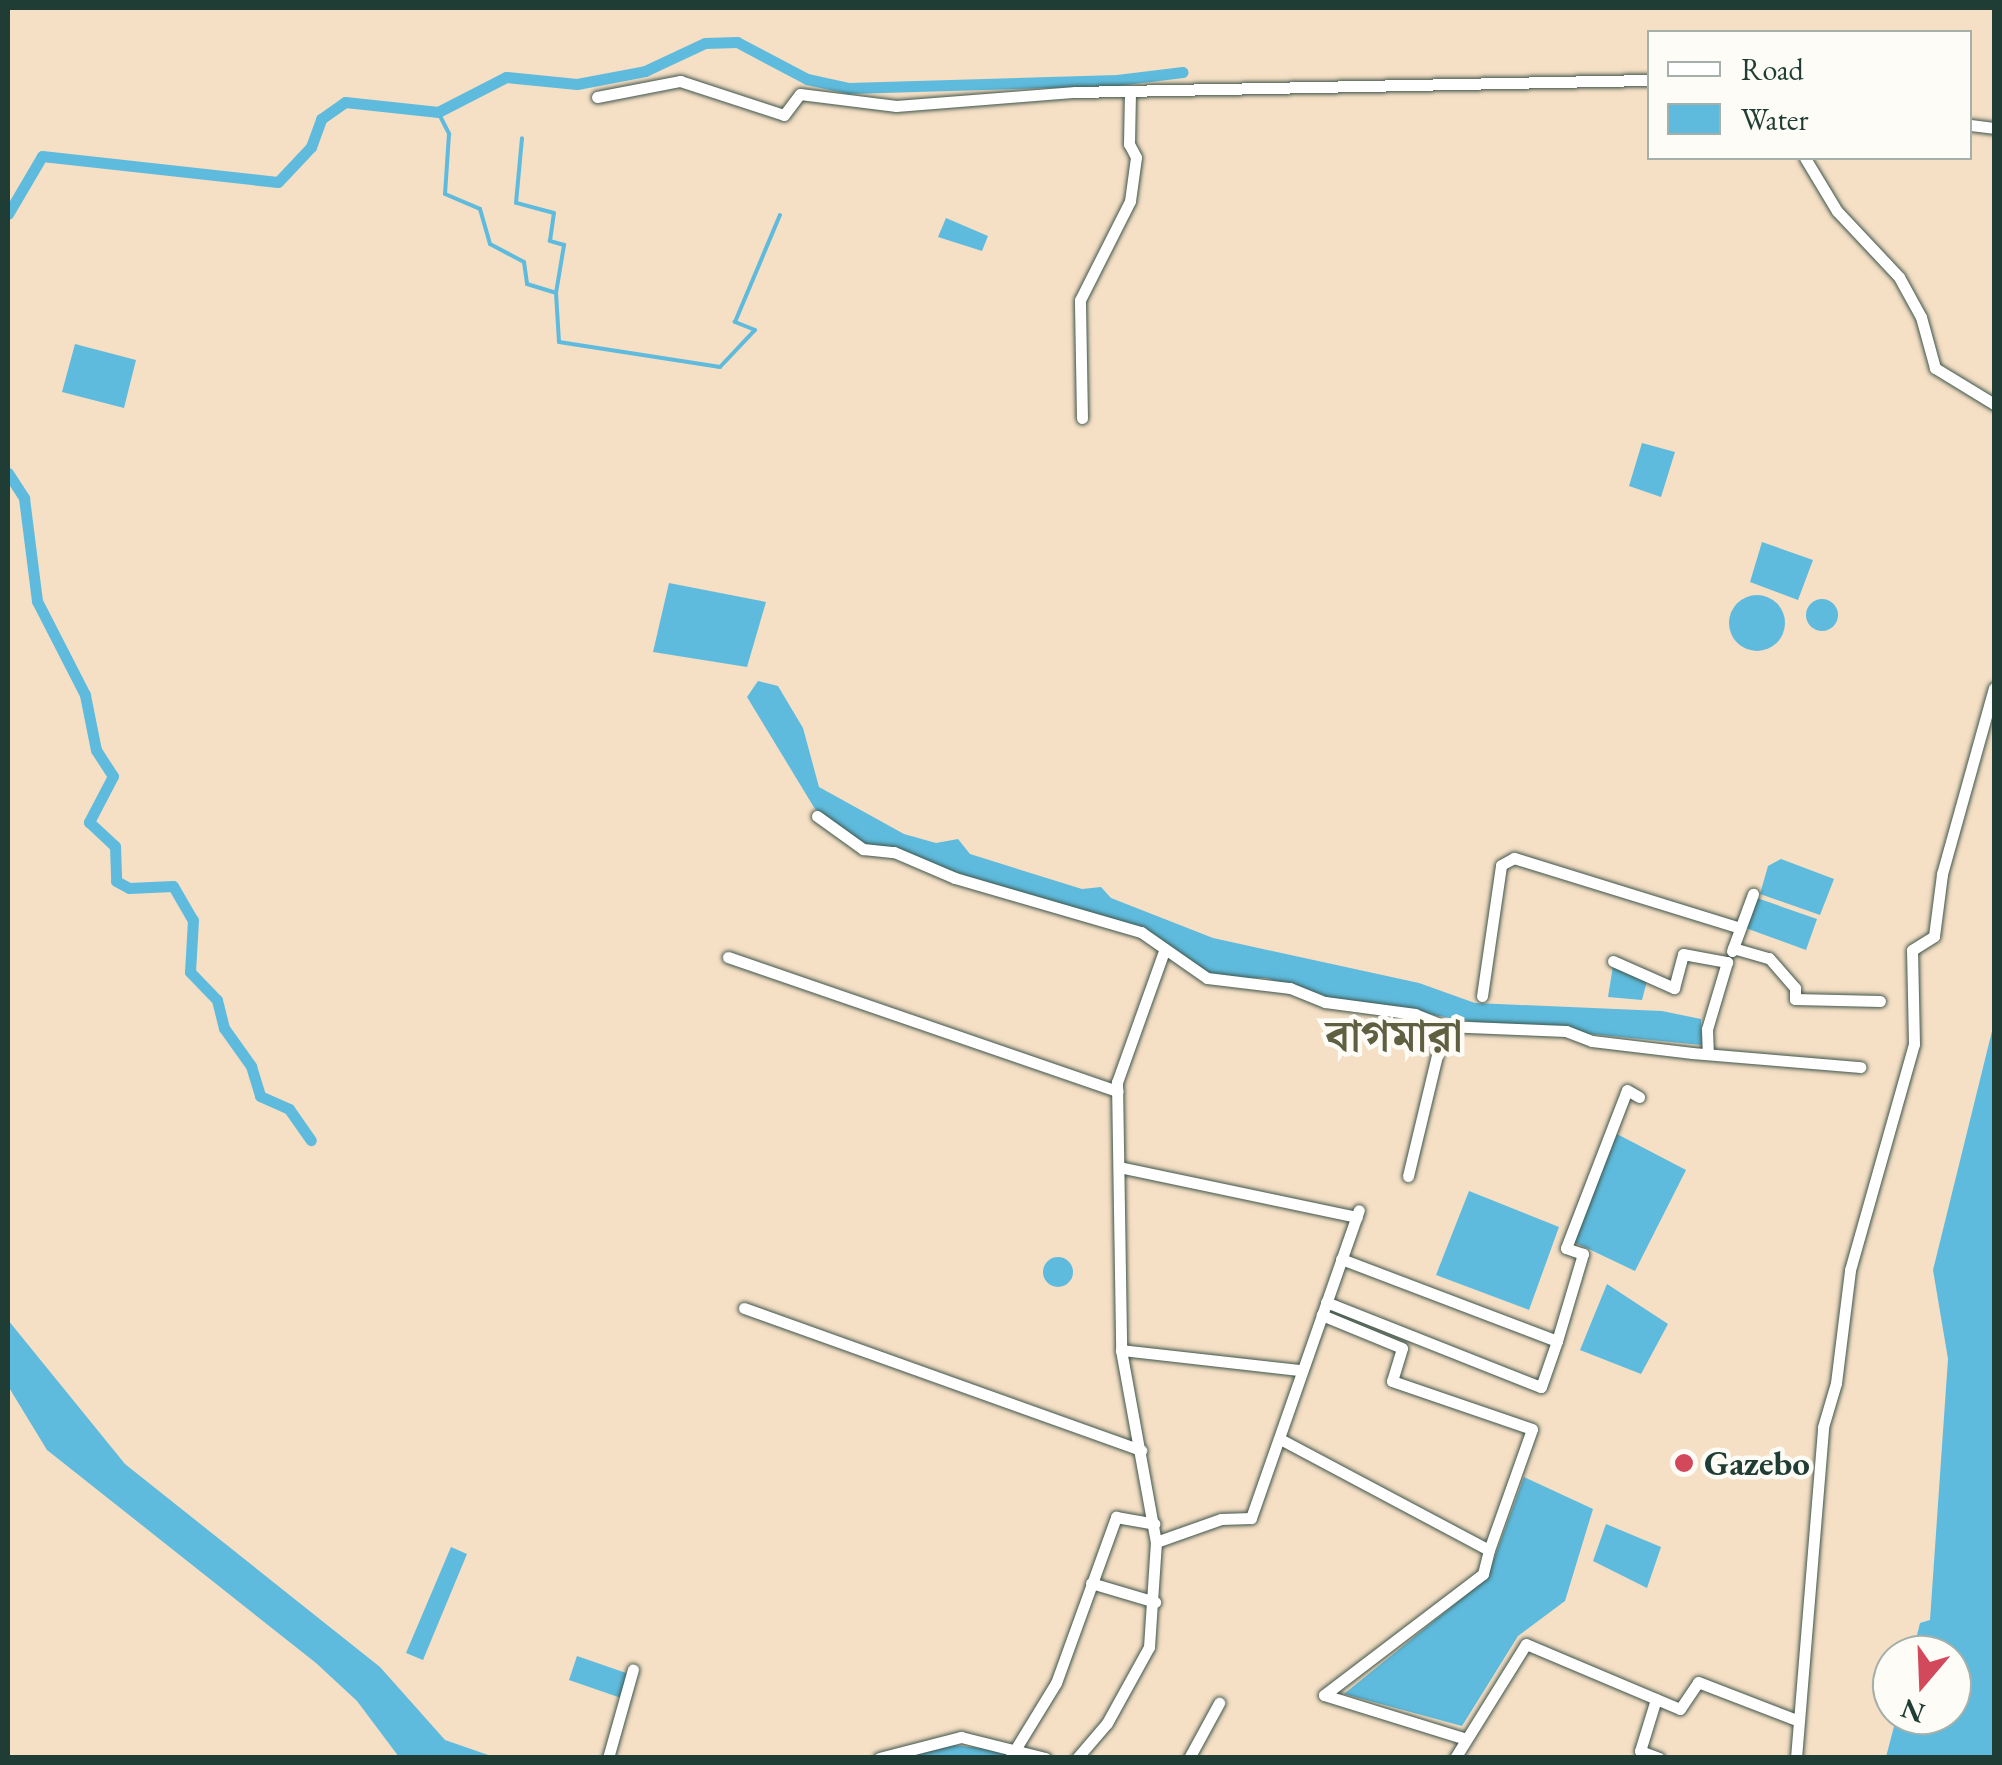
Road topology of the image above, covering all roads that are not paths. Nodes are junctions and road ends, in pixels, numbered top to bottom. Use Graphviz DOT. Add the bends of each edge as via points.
graph roads {
  1 [pos="1647,80"];
  2 [pos="1130,93"];
  3 [pos="597,97"];
  4 [pos="1807,160"];
  5 [pos="1994,404"];
  6 [pos="1082,418"];
  7 [pos="1994,688"];
  8 [pos="817,816"];
  9 [pos="1753,894"];
  10 [pos="1736,927"];
  11 [pos="1733,948"];
  12 [pos="1164,951"];
  13 [pos="728,957"];
  14 [pos="1613,962"];
  15 [pos="1727,962"];
  16 [pos="1482,996"];
  17 [pos="1880,1001"];
  18 [pos="1444,1026"];
  19 [pos="1708,1053"];
  20 [pos="1860,1066"];
  21 [pos="1118,1090"];
  22 [pos="1640,1097"];
  23 [pos="1119,1167"];
  24 [pos="1408,1176"];
  25 [pos="1342,1259"];
  26 [pos="744,1308"];
  27 [pos="1324,1308"];
  28 [pos="1557,1341"];
  29 [pos="1121,1350"];
  30 [pos="1298,1370"];
  31 [pos="1282,1440"];
  32 [pos="1141,1450"];
  33 [pos="1154,1524"];
  34 [pos="1156,1542"];
  35 [pos="1489,1550"];
  36 [pos="1092,1584"];
  37 [pos="1154,1602"];
  38 [pos="633,1669"];
  39 [pos="1656,1699"];
  40 [pos="1219,1703"];
  41 [pos="1799,1721"];
  42 [pos="1464,1738"];
  43 [pos="1013,1752"];
  44 [pos="608,1758"];
  45 [pos="880,1758"];
  46 [pos="1045,1758"];
  47 [pos="1077,1758"];
  48 [pos="1189,1758"];
  49 [pos="1455,1758"];
  50 [pos="1660,1758"];
  51 [pos="1796,1758"];
  1 -- 2 [label="street"];
  2 -- 3 [label="street" via="896,106 800,94 784,116 680,81"];
  2 -- 6 [label="street" via="1128,144 1136,157 1130,201 1080,300"];
  4 -- 5 [label="street" via="1836,211 1899,278 1921,317 1935,368"];
  7 -- 41 [label="street" via="1942,874 1934,936 1912,950 1914,1044 1850,1270 1824,1427"];
  8 -- 12 [label="street" via="863,849 894,852 955,878 1129,928"];
  9 -- 10 [label="street"];
  10 -- 11 [label="street"];
  10 -- 16 [label="street" via="1514,858 1501,865"];
  11 -- 15 [label="street"];
  11 -- 17 [label="street" via="1769,958 1795,988 1795,999"];
  12 -- 18 [label="street" via="1208,978 1290,988 1325,1002 1414,1014"];
  12 -- 21 [label="street"];
  13 -- 21 [label="street"];
  14 -- 15 [label="street" via="1674,988 1684,954"];
  15 -- 19 [label="street" via="1707,1029"];
  18 -- 19 [label="street" via="1566,1031 1592,1041"];
  18 -- 24 [label="street"];
  19 -- 20 [label="street"];
  21 -- 23 [label="street"];
  22 -- 28 [label="street" via="1627,1090 1566,1248 1583,1254"];
  23 -- 25 [label="street" via="1358,1213"];
  23 -- 29 [label="street"];
  25 -- 27 [label="street"];
  25 -- 28 [label="street"];
  26 -- 32 [label="street"];
  27 -- 28 [label="street" via="1541,1387"];
  27 -- 30 [label="street"];
  27 -- 35 [label="street" via="1402,1348 1392,1380 1532,1430"];
  29 -- 30 [label="street"];
  29 -- 32 [label="street"];
  30 -- 31 [label="street"];
  31 -- 34 [label="street" via="1271,1452 1251,1518 1221,1520"];
  31 -- 35 [label="street"];
  32 -- 33 [label="street"];
  33 -- 34 [label="street"];
  33 -- 36 [label="street" via="1116,1517"];
  34 -- 37 [label="street"];
  35 -- 42 [label="street" via="1483,1574 1324,1695"];
  36 -- 37 [label="street"];
  36 -- 43 [label="street" via="1056,1683"];
  37 -- 47 [label="street" via="1138,1674"];
  38 -- 44 [label="street"];
  39 -- 41 [label="street" via="1680,1709 1698,1682"];
  39 -- 42 [label="street" via="1526,1644"];
  39 -- 50 [label="street" via="1640,1751"];
  40 -- 48 [label="street"];
  41 -- 51 [label="street"];
  42 -- 49 [label="street"];
  43 -- 45 [label="street" via="961,1737"];
  43 -- 46 [label="street"];
}
